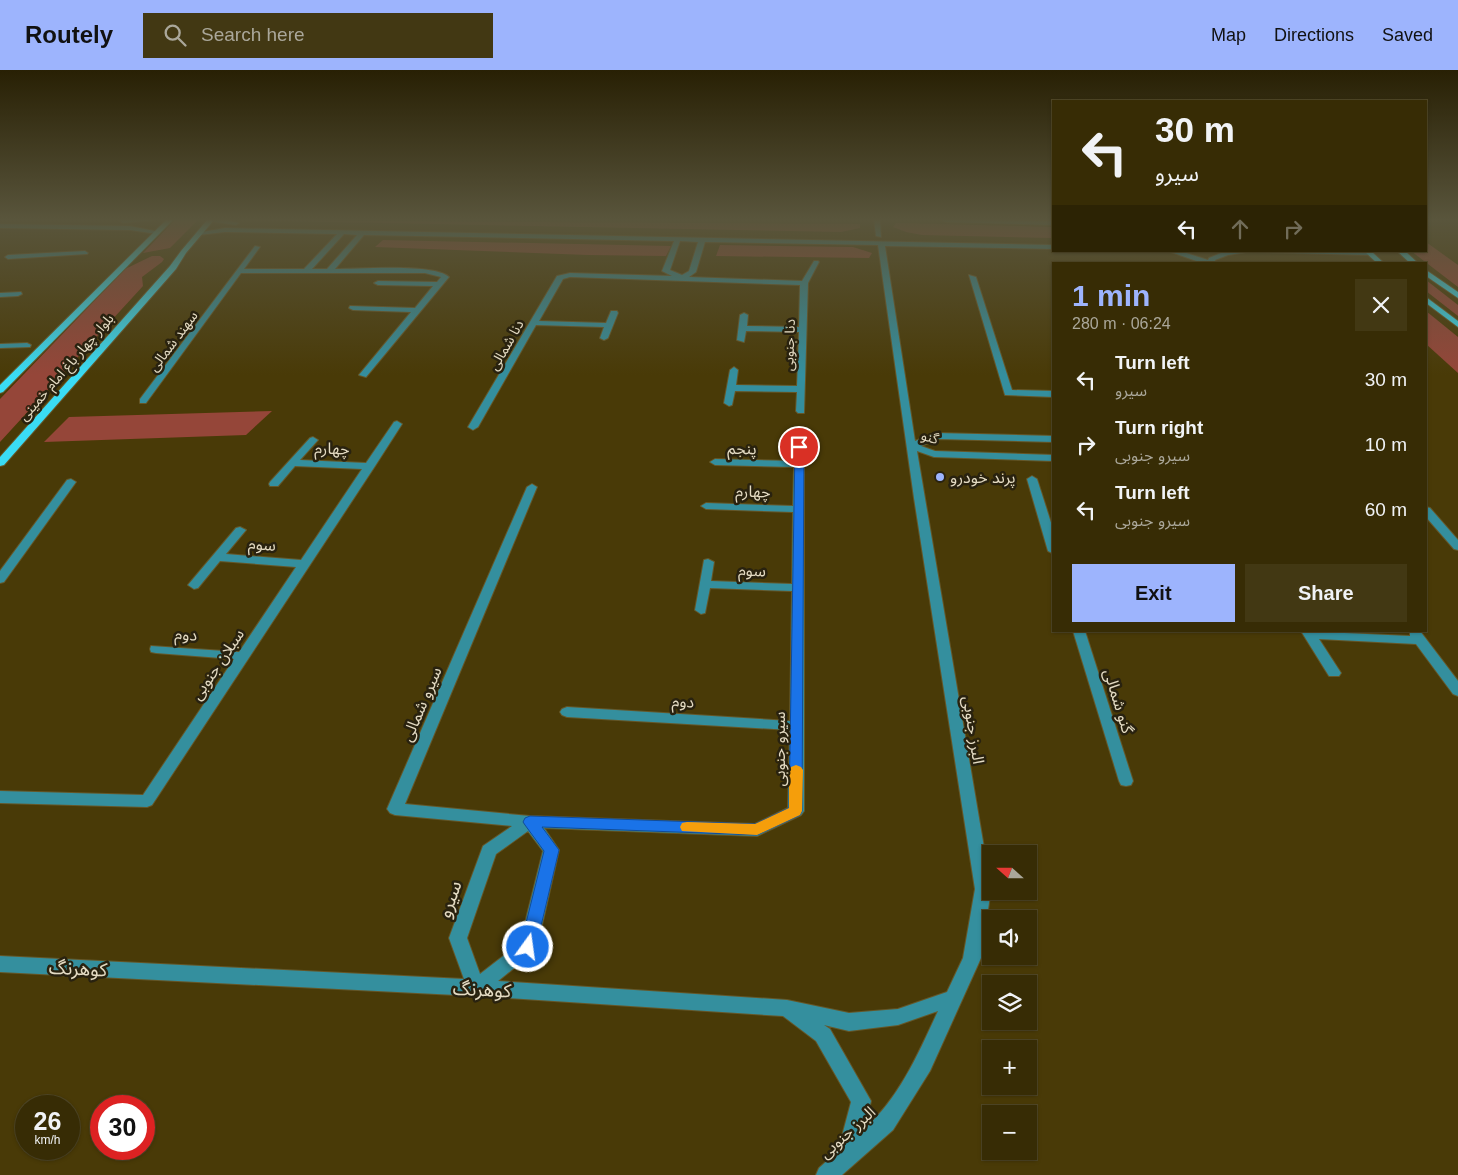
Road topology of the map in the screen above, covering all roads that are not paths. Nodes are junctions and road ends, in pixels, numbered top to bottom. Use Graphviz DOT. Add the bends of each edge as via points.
graph roads {
  1 [pos="241,271"];
  2 [pos="118,272"];
  3 [pos="169,272"];
  4 [pos="433,272"];
  5 [pos="667,272"];
  6 [pos="692,272"];
  7 [pos="811,272"];
  8 [pos="885,272"];
  9 [pos="1427,273"];
  10 [pos="972,277"];
  11 [pos="682,278"];
  12 [pos="378,283"];
  13 [pos="804,283"];
  14 [pos="439,284"];
  15 [pos="18,294"];
  16 [pos="0,295"];
  17 [pos="1458,296"];
  18 [pos="1427,300"];
  19 [pos="353,308"];
  20 [pos="418,310"];
  21 [pos="614,313"];
  22 [pos="744,315"];
  23 [pos="533,323"];
  24 [pos="609,325"];
  25 [pos="1458,325"];
  26 [pos="742,328"];
  27 [pos="803,330"];
  28 [pos="604,338"];
  29 [pos="741,340"];
  30 [pos="27,345"];
  31 [pos="0,346"];
  32 [pos="734,370"];
  33 [pos="363,375"];
  34 [pos="733,388"];
  35 [pos="800,389"];
  36 [pos="0,390"];
  37 [pos="1052,394"];
  38 [pos="143,402"];
  39 [pos="730,404"];
  40 [pos="801,411"];
  41 [pos="397,424"];
  42 [pos="473,427"];
  43 [pos="1052,439"];
  44 [pos="313,440"];
  45 [pos="912,446"];
  46 [pos="799,447"];
  47 [pos="1052,458"];
  48 [pos="715,462"];
  49 [pos="0,463"];
  50 [pos="292,463"];
  51 [pos="799,464"];
  52 [pos="370,466"];
  53 [pos="1032,479"];
  54 [pos="71,482"];
  55 [pos="274,484"];
  56 [pos="532,487"];
  57 [pos="706,506"];
  58 [pos="1040,508"];
  59 [pos="798,509"];
  60 [pos="1052,509"];
  61 [pos="1427,511"];
  62 [pos="240,530"];
  63 [pos="1052,545"];
  64 [pos="1458,547"];
  65 [pos="218,557"];
  66 [pos="708,562"];
  67 [pos="304,564"];
  68 [pos="0,579"];
  69 [pos="704,584"];
  70 [pos="194,585"];
  71 [pos="798,588"];
  72 [pos="701,610"];
  73 [pos="1079,632"];
  74 [pos="1308,633"];
  75 [pos="1417,636"];
  76 [pos="156,649"];
  77 [pos="243,656"];
  78 [pos="1334,673"];
  79 [pos="1458,691"];
  80 [pos="567,712"];
  81 [pos="796,726"];
  82 [pos="1126,781"];
  83 [pos="0,797"];
  84 [pos="530,822"];
  85 [pos="0,964"];
  86 [pos="476,988"];
  87 [pos="953,998"];
  88 [pos="787,1008"];
  89 [pos="848,1156"];
  90 [pos="826,1175"];
  1 -- 38 [label="street, سهند شمالی"];
  2 -- 36 [label="main road, بلوار چهار باغ امام خمینی"];
  3 -- 49 [label="main road, بلوار چهار باغ امام خمینی"];
  4 -- 14 [label="street" via="445,277"];
  5 -- 11 [label="street"];
  6 -- 11 [label="street"];
  7 -- 13 [label="street"];
  8 -- 45 [label="street, البرز جنوبی"];
  9 -- 17 [label="main road"];
  10 -- 37 [label="street" via="1008,393"];
  11 -- 13 [label="street"];
  11 -- 23 [label="street, دنا شمالی" via="570,275 560,278"];
  12 -- 14 [label="street"];
  13 -- 27 [label="street, دنا جنوبی"];
  14 -- 20 [label="street"];
  15 -- 16 [label="street"];
  18 -- 25 [label="main road"];
  19 -- 20 [label="street"];
  20 -- 33 [label="street"];
  21 -- 24 [label="street"];
  22 -- 26 [label="street"];
  23 -- 24 [label="street"];
  23 -- 42 [label="street, دنا شمالی"];
  24 -- 28 [label="street"];
  26 -- 27 [label="street"];
  26 -- 29 [label="street"];
  27 -- 35 [label="street, دنا جنوبی"];
  30 -- 31 [label="street"];
  32 -- 34 [label="street"];
  34 -- 35 [label="street"];
  34 -- 39 [label="street"];
  35 -- 40 [label="street, دنا جنوبی"];
  41 -- 52 [label="street, سبلان جنوبی"];
  43 -- 45 [label="street, گنو" via="937,436"];
  44 -- 50 [label="street"];
  45 -- 47 [label="street, گنو" via="934,454"];
  45 -- 87 [label="street, البرز جنوبی" via="983,889 972,958"];
  46 -- 51 [label="street, سیرو جنوبی"];
  48 -- 51 [label="street, پنجم"];
  50 -- 52 [label="street, چهارم"];
  50 -- 55 [label="street"];
  51 -- 59 [label="street, سیرو جنوبی"];
  52 -- 67 [label="street, سبلان جنوبی"];
  53 -- 58 [label="street"];
  54 -- 68 [label="street"];
  56 -- 84 [label="street, سیرو شمالی" via="395,810"];
  57 -- 59 [label="street, چهارم"];
  58 -- 60 [label="street"];
  58 -- 63 [label="street"];
  59 -- 71 [label="street, سیرو جنوبی"];
  61 -- 64 [label="street"];
  62 -- 65 [label="street"];
  65 -- 67 [label="street, سوم"];
  65 -- 70 [label="street"];
  66 -- 69 [label="street"];
  67 -- 77 [label="street, سبلان جنوبی"];
  69 -- 71 [label="street, سوم"];
  69 -- 72 [label="street"];
  71 -- 81 [label="street, سیرو جنوبی"];
  73 -- 82 [label="street, گنو شمالی"];
  74 -- 75 [label="street"];
  74 -- 78 [label="street"];
  75 -- 79 [label="street"];
  76 -- 77 [label="street, دوم"];
  77 -- 83 [label="street, سبلان جنوبی" via="147,801"];
  80 -- 81 [label="street, دوم"];
  81 -- 84 [label="street, سیرو جنوبی" via="796,811 757,830"];
  84 -- 86 [label="street, سیرو" via="489,850 458,938"];
  84 -- 86 [label="street" via="552,850 528,947"];
  85 -- 86 [label="street, کوهرنگ"];
  86 -- 88 [label="street, کوهرنگ"];
  87 -- 88 [label="street, کوهرنگ" via="898,1017 849,1022"];
  87 -- 89 [label="street, البرز جنوبی" via="923,1065 886,1122"];
  88 -- 89 [label="street" via="823,1034 861,1102"];
  89 -- 90 [label="street, البرز جنوبی"];
}
